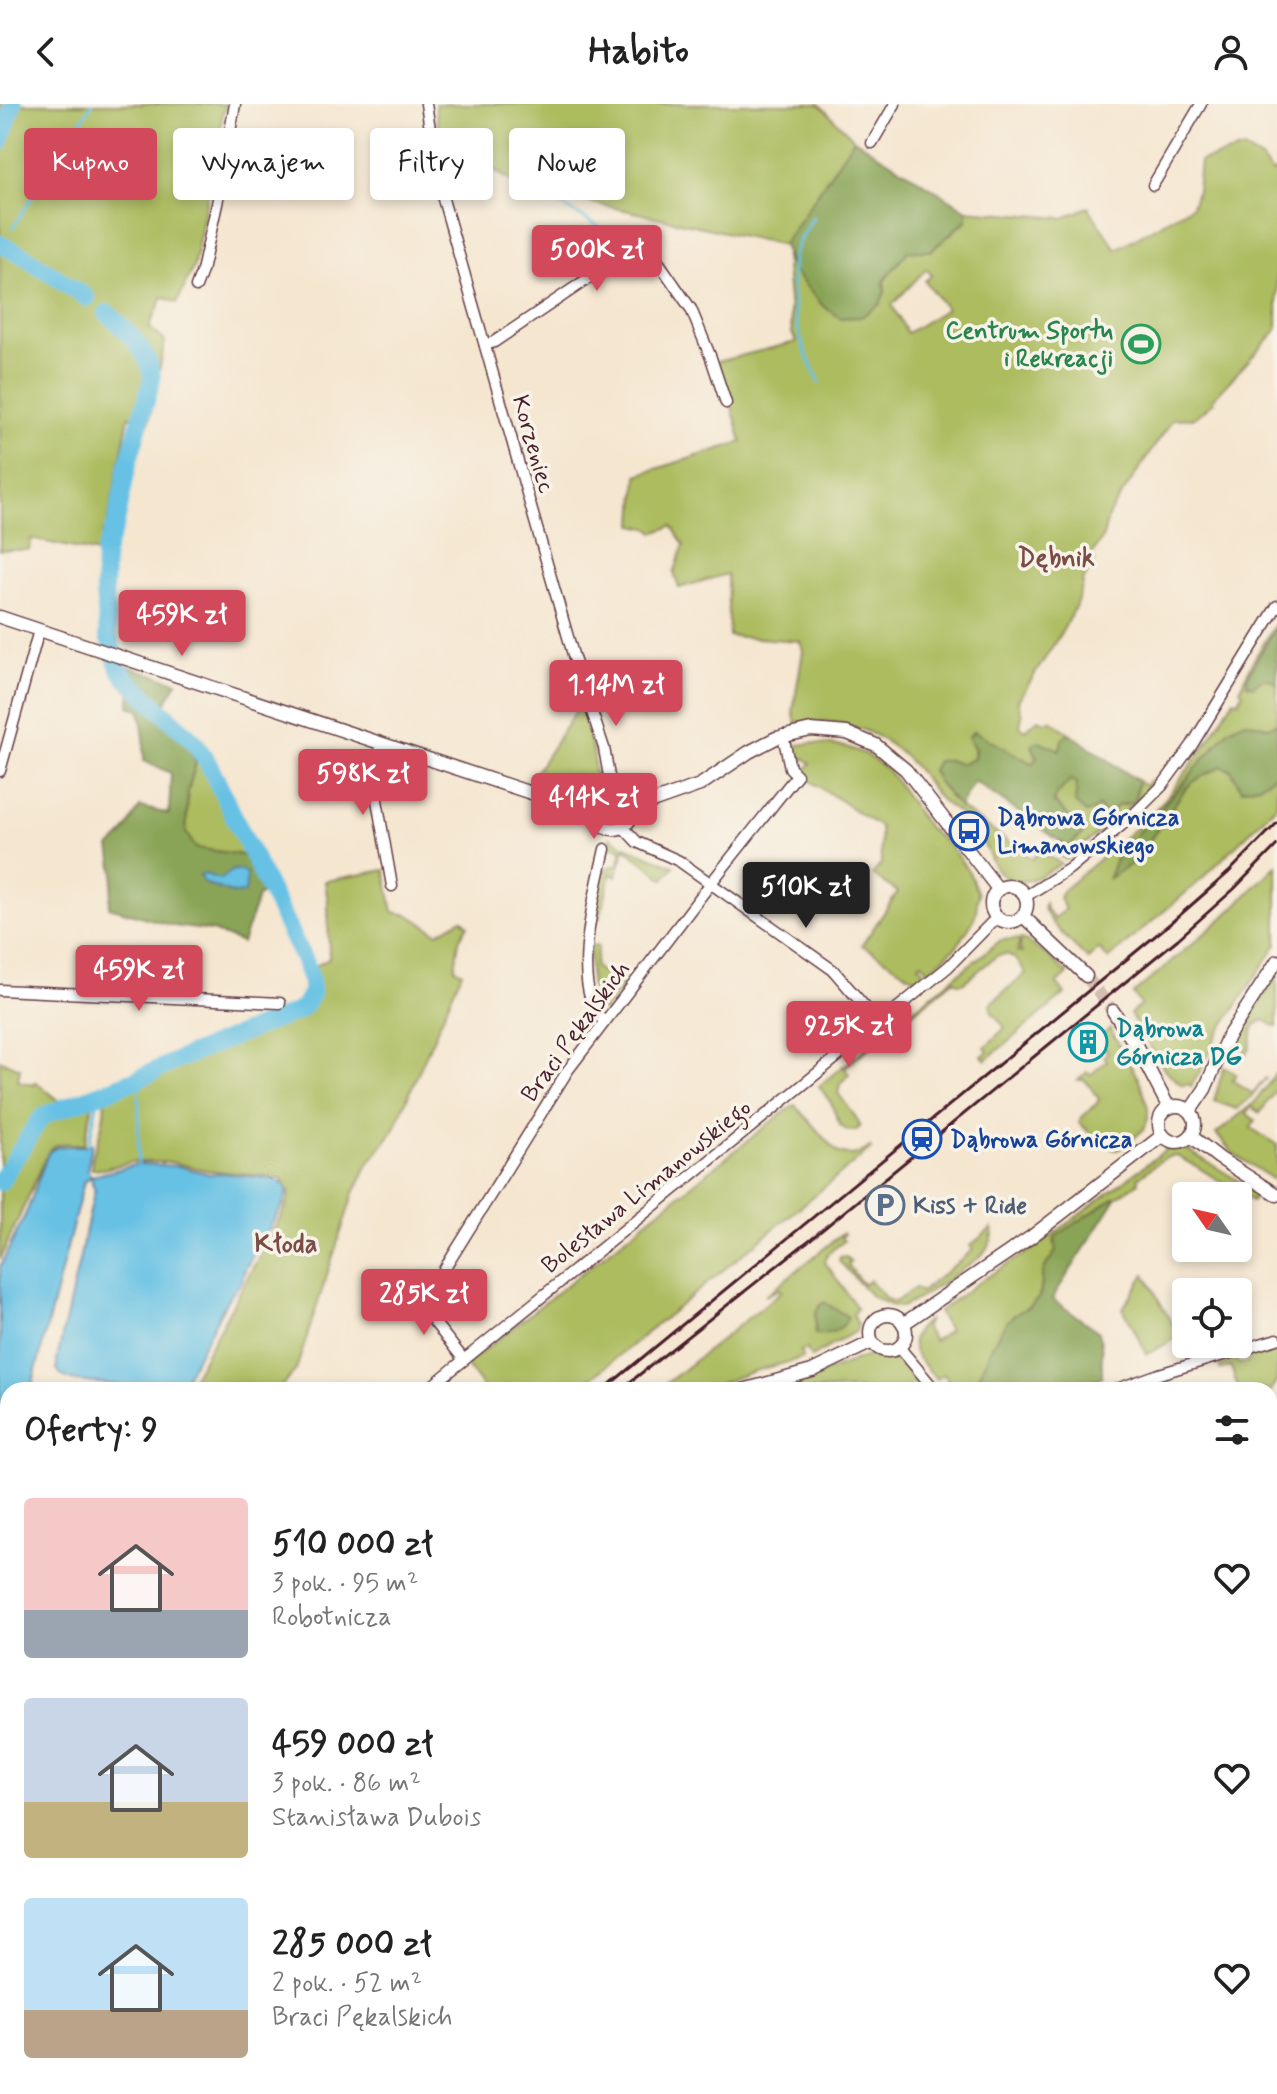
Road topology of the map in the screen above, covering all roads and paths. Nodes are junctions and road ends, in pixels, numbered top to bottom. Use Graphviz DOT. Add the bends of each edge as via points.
graph roads {
  1 [pos="235,104"];
  2 [pos="426,104"];
  3 [pos="895,104"];
  4 [pos="1201,104"];
  5 [pos="872,143"];
  6 [pos="1153,185"];
  7 [pos="196,287"];
  8 [pos="485,345"];
  9 [pos="726,403"];
  10 [pos="1277,606"];
  11 [pos="0,617"];
  12 [pos="39,630"];
  13 [pos="783,735"];
  14 [pos="383,744"];
  15 [pos="0,771"];
  16 [pos="612,793"];
  17 [pos="596,809"];
  18 [pos="632,809"];
  19 [pos="623,827"];
  20 [pos="605,849"];
  21 [pos="711,883"];
  22 [pos="392,886"];
  23 [pos="998,889"];
  24 [pos="1026,896"];
  25 [pos="1023,916"];
  26 [pos="997,917"];
  27 [pos="1277,961"];
  28 [pos="1086,976"];
  29 [pos="0,990"];
  30 [pos="280,1003"];
  31 [pos="1113,1011"];
  32 [pos="604,1021"];
  33 [pos="879,1023"];
  34 [pos="1169,1108"];
  35 [pos="1190,1111"];
  36 [pos="1163,1135"];
  37 [pos="1191,1136"];
  38 [pos="1277,1195"];
  39 [pos="903,1324"];
  40 [pos="1277,1339"];
  41 [pos="872,1342"];
  42 [pos="899,1347"];
  43 [pos="464,1360"];
  44 [pos="437,1382"];
  45 [pos="771,1382"];
  46 [pos="928,1382"];
  47 [pos="1136,1382"];
  1 -- 7 [label="street"];
  2 -- 8 [label="street, Korzeniec" via="439,185"];
  3 -- 5 [label="street"];
  4 -- 6 [label="street"];
  8 -- 9 [label="street" via="632,249 644,247 691,309"];
  8 -- 16 [label="street, Korzeniec" via="604,748"];
  10 -- 24 [label="street" via="1162,786 1069,869"];
  11 -- 12 [label="street"];
  12 -- 14 [label="street"];
  12 -- 15 [label="street"];
  13 -- 18 [label="street" via="700,785"];
  13 -- 21 [label="street, Braci Pękalskich" via="790,768 797,775"];
  13 -- 23 [label="street" via="834,731 885,751 910,774"];
  14 -- 17 [label="street" via="552,800"];
  14 -- 22 [label="street" via="373,777"];
  16 -- 17 [label="street"];
  16 -- 18 [label="street" via="624,796"];
  17 -- 19 [label="street" via="606,827"];
  18 -- 19 [label="street"];
  19 -- 21 [label="street" via="641,845 676,859"];
  20 -- 32 [label="street" via="586,964 594,1009"];
  21 -- 32 [label="street, Braci Pękalskich"];
  21 -- 33 [label="street" via="836,972"];
  23 -- 24 [label="street" via="1013,886"];
  23 -- 26 [label="street" via="991,903"];
  24 -- 25 [label="street"];
  25 -- 26 [label="street" via="1009,922"];
  25 -- 28 [label="street"];
  26 -- 33 [label="street, Bolesława Limanowskiego" via="948,967"];
  27 -- 35 [label="street" via="1227,1038"];
  29 -- 30 [label="street"];
  31 -- 34 [label="street"];
  32 -- 43 [label="street, Braci Pękalskich" via="553,1092 424,1302"];
  33 -- 43 [label="street, Bolesława Limanowskiego"];
  34 -- 35 [label="street"];
  34 -- 36 [label="street" via="1159,1122"];
  35 -- 37 [label="street" via="1196,1125"];
  36 -- 37 [label="street" via="1178,1142"];
  36 -- 39 [label="street" via="1031,1237"];
  37 -- 38 [label="street"];
  39 -- 41 [label="street" via="892,1316 880,1317 870,1328"];
  39 -- 42 [label="street" via="906,1336"];
  40 -- 47 [label="street"];
  41 -- 42 [label="street" via="883,1351"];
  41 -- 45 [label="street" via="819,1368"];
  42 -- 46 [label="street"];
  43 -- 44 [label="street, Bolesława Limanowskiego"];
}
